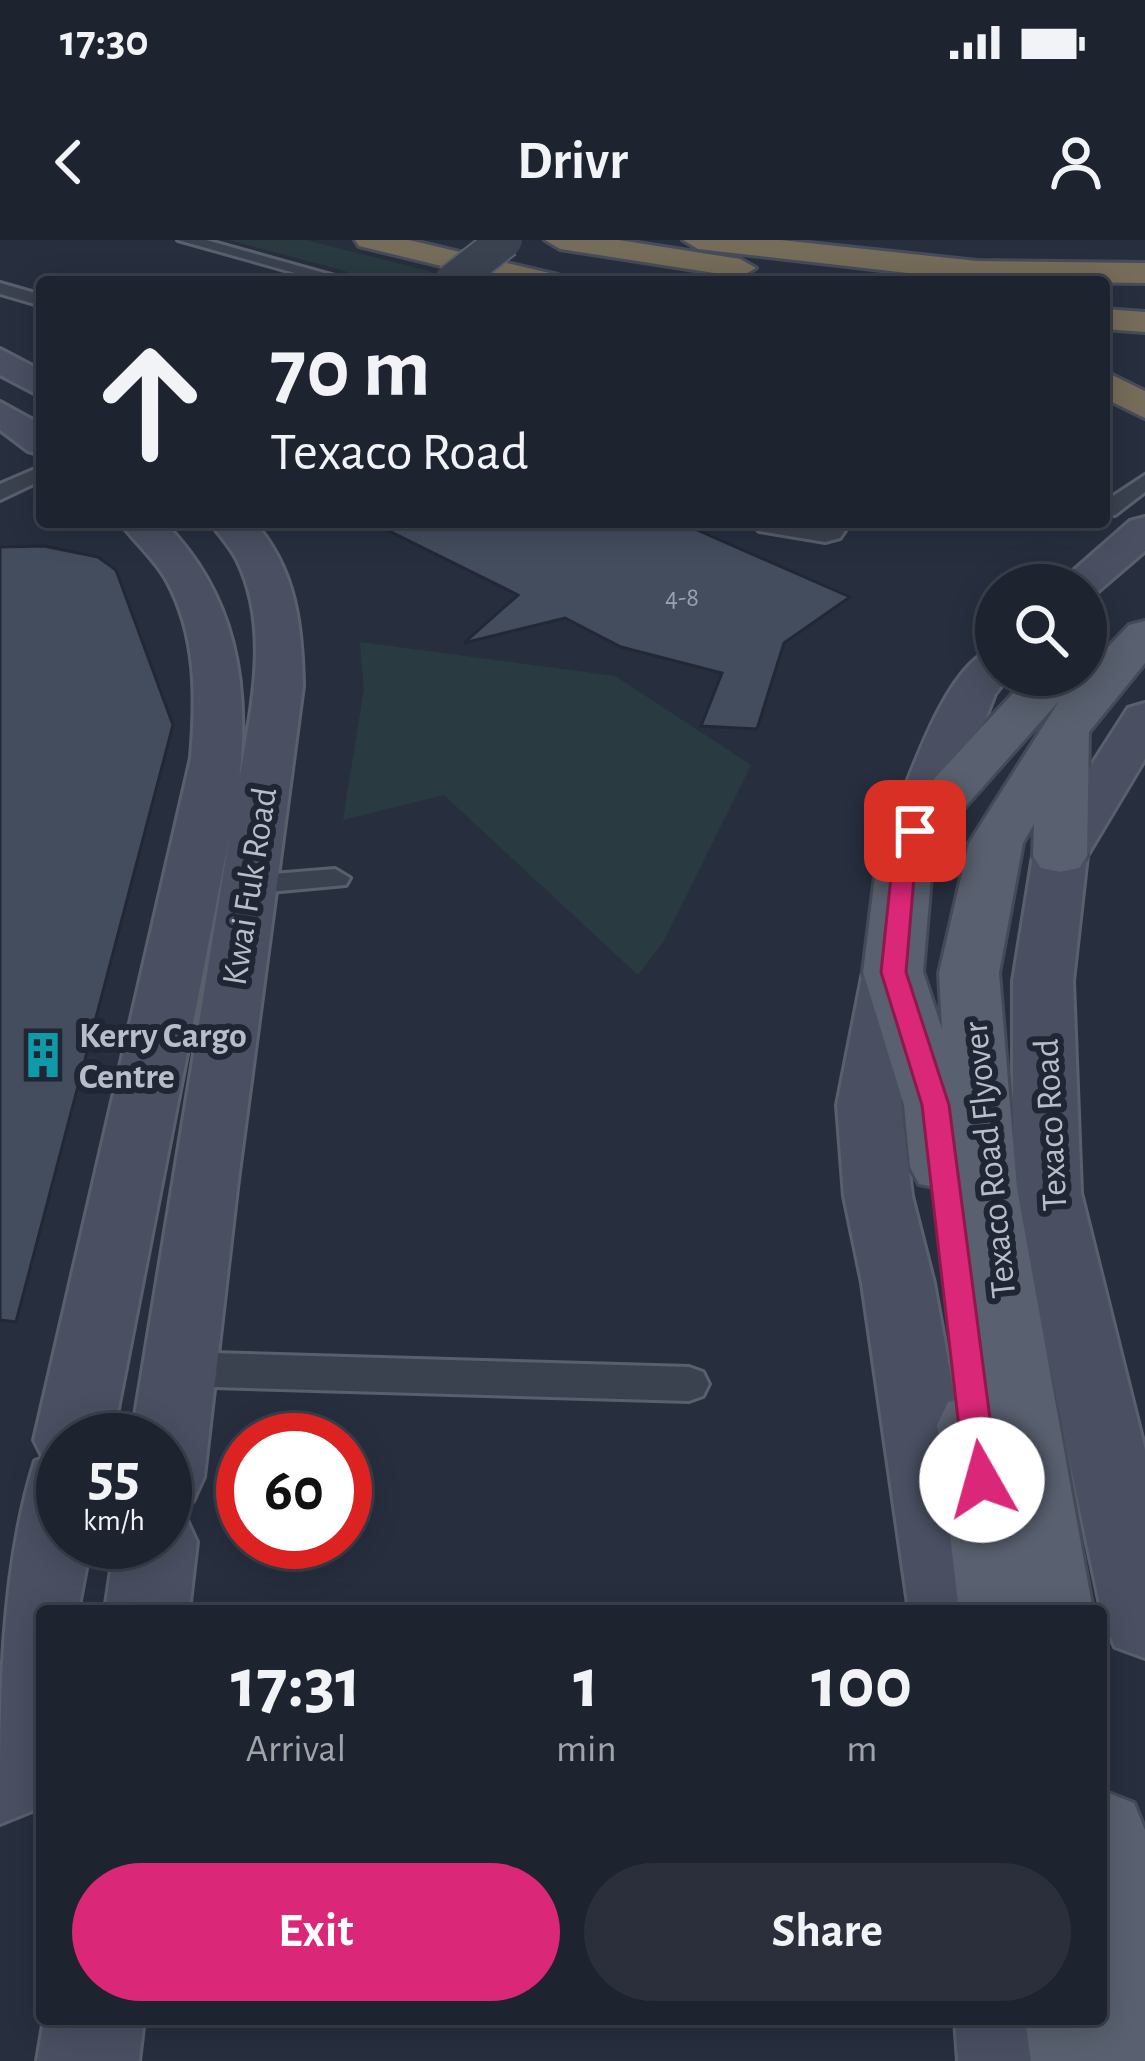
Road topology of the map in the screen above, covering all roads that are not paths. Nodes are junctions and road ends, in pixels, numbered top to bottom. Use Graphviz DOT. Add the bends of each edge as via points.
graph roads {
  1 [pos="186,240"];
  2 [pos="370,240"];
  3 [pos="480,240"];
  4 [pos="505,240"];
  5 [pos="549,240"];
  6 [pos="560,240"];
  7 [pos="698,240"];
  8 [pos="1145,273"];
  9 [pos="325,276"];
  10 [pos="459,276"];
  11 [pos="510,276"];
  12 [pos="522,276"];
  13 [pos="710,276"];
  14 [pos="809,276"];
  15 [pos="0,288"];
  16 [pos="36,299"];
  17 [pos="1110,301"];
  18 [pos="1145,303"];
  19 [pos="1110,319"];
  20 [pos="1145,322"];
  21 [pos="1110,359"];
  22 [pos="0,360"];
  23 [pos="1145,364"];
  24 [pos="36,382"];
  25 [pos="1110,386"];
  26 [pos="1145,406"];
  27 [pos="0,413"];
  28 [pos="36,439"];
  29 [pos="36,475"];
  30 [pos="1145,482"];
  31 [pos="0,493"];
  32 [pos="36,502"];
  33 [pos="0,511"];
  34 [pos="1126,520"];
  35 [pos="147,528"];
  36 [pos="236,528"];
  37 [pos="812,528"];
  38 [pos="825,530"];
  39 [pos="1094,564"];
  40 [pos="1145,590"];
  41 [pos="1107,624"];
  42 [pos="1145,635"];
  43 [pos="975,688"];
  44 [pos="1048,704"];
  45 [pos="1145,718"];
  46 [pos="915,831"];
  47 [pos="1060,856"];
  48 [pos="334,878"];
  49 [pos="247,885"];
  50 [pos="893,972"];
  51 [pos="179,1369"];
  52 [pos="689,1384"];
  53 [pos="79,1413"];
  54 [pos="173,1413"];
  55 [pos="45,1569"];
  56 [pos="152,1569"];
  57 [pos="37,1605"];
  58 [pos="148,1605"];
  59 [pos="950,1605"];
  60 [pos="1000,1605"];
  61 [pos="1050,1605"];
  62 [pos="36,1611"];
  63 [pos="1145,1618"];
  64 [pos="0,1779"];
  65 [pos="1107,1965"];
  66 [pos="93,2025"];
  67 [pos="1006,2025"];
  68 [pos="1110,2030"];
  69 [pos="88,2061"];
  70 [pos="1009,2061"];
  1 -- 9 [label="lane"];
  2 -- 12 [label="highway"];
  3 -- 13 [label="highway"];
  4 -- 10 [label="street, bridge"];
  5 -- 11 [label="street"];
  6 -- 14 [label="highway"];
  7 -- 8 [label="highway" via="976,271"];
  15 -- 16 [label="lane"];
  17 -- 18 [label="highway"];
  19 -- 20 [label="highway"];
  21 -- 23 [label="highway"];
  22 -- 24 [label="main road"];
  25 -- 26 [label="highway"];
  27 -- 28 [label="main road"];
  29 -- 31 [label="lane"];
  30 -- 34 [label="lane"];
  32 -- 33 [label="lane"];
  34 -- 39 [label="main road"];
  35 -- 53 [label="main road, Kwai Fuk Road" via="175,557 212,628 220,724"];
  36 -- 49 [label="main road, Kwai Fuk Road" via="270,581 280,651"];
  37 -- 38 [label="street"];
  40 -- 41 [label="main road"];
  42 -- 44 [label="main road" via="1109,670"];
  43 -- 46 [label="main road"];
  44 -- 46 [label="main road"];
  44 -- 47 [label="main road"];
  44 -- 61 [label="main road, Texaco Road Flyover" via="995,843 969,973 983,1188"];
  45 -- 47 [label="main road, Texaco Road"];
  46 -- 50 [label="main road"];
  47 -- 63 [label="main road, Texaco Road" via="1043,981 1047,1192"];
  48 -- 49 [label="lane"];
  49 -- 51 [label="main road, Kwai Fuk Road"];
  50 -- 59 [label="main road" via="869,1105"];
  50 -- 60 [label="main road, Texaco Road Flyover" via="935,1105"];
  51 -- 52 [label="lane"];
  51 -- 54 [label="main road, Kwai Fuk Road"];
  55 -- 57 [label="main road"];
  56 -- 58 [label="main road"];
  62 -- 64 [label="main road"];
  65 -- 68 [label="main road"];
  66 -- 69 [label="main road"];
  67 -- 70 [label="main road"];
}
